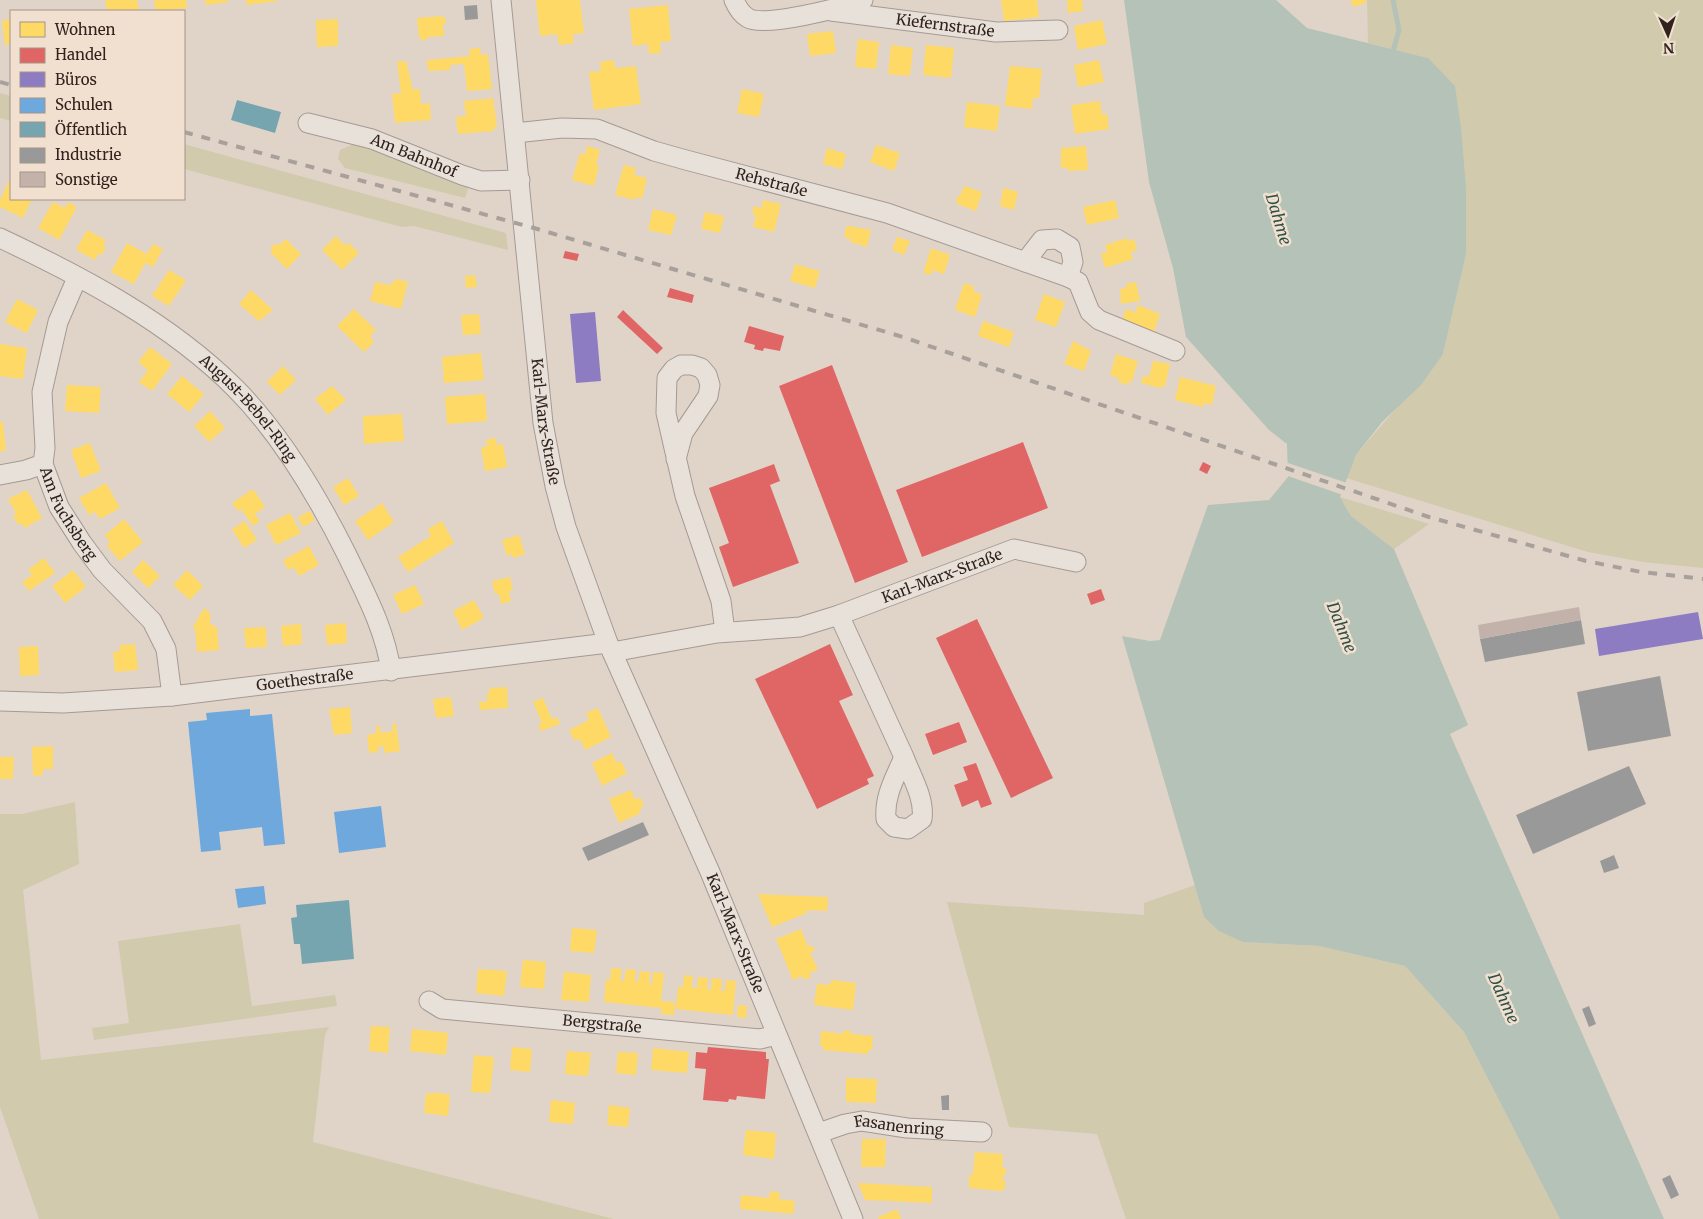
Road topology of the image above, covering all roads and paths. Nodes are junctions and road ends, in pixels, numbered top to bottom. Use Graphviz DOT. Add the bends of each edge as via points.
graph roads {
  1 [pos="502,0"];
  2 [pos="734,0"];
  3 [pos="863,0"];
  4 [pos="831,11"];
  5 [pos="1058,30"];
  6 [pos="308,122"];
  7 [pos="515,133"];
  8 [pos="520,180"];
  9 [pos="0,238"];
  10 [pos="1025,262"];
  11 [pos="1068,277"];
  12 [pos="77,278"];
  13 [pos="1175,350"];
  14 [pos="676,458"];
  15 [pos="44,464"];
  16 [pos="0,475"];
  17 [pos="1076,562"];
  18 [pos="839,615"];
  19 [pos="725,632"];
  20 [pos="610,648"];
  21 [pos="391,671"];
  22 [pos="172,696"];
  23 [pos="0,701"];
  24 [pos="904,757"];
  25 [pos="428,1001"];
  26 [pos="776,1035"];
  27 [pos="982,1132"];
  28 [pos="819,1133"];
  29 [pos="853,1219"];
  1 -- 7 [label="street, Karl-Marx-Straße"];
  2 -- 4 [label="street, Kiefernstraße" via="738,9 750,19 765,21"];
  3 -- 4 [label="street, Kiefernstraße"];
  4 -- 5 [label="street, Kiefernstraße" via="996,32"];
  6 -- 8 [label="street, Am Bahnhof" via="372,139 462,176 481,181"];
  7 -- 8 [label="street, Karl-Marx-Straße"];
  7 -- 10 [label="street, Rehstraße" via="562,128 597,129 654,151 887,213"];
  8 -- 20 [label="street, Karl-Marx-Straße" via="540,395 550,461 566,527"];
  9 -- 12 [label="street, August-Bebel-Ring"];
  10 -- 11 [label="street, Rehstraße"];
  10 -- 11 [label="street" via="1042,240 1057,239 1070,247 1073,262"];
  11 -- 13 [label="street" via="1078,282 1090,312 1099,320"];
  12 -- 15 [label="street, Am Fuchsberg" via="58,322 42,392"];
  12 -- 21 [label="street, August-Bebel-Ring" via="124,303 199,355 237,390 263,422 286,451 329,522 369,598 384,636"];
  14 -- 19 [label="street" via="685,496 721,601"];
  15 -- 16 [label="street"];
  15 -- 22 [label="street, Am Fuchsberg" via="59,507 82,543 108,577 152,621 166,649"];
  17 -- 18 [label="street, Karl-Marx-Straße" via="1014,549"];
  18 -- 19 [label="street, Karl-Marx-Straße" via="800,627"];
  18 -- 24 [label="street"];
  19 -- 20 [label="street, Karl-Marx-Straße"];
  20 -- 21 [label="street, Goethestraße"];
  20 -- 26 [label="street, Karl-Marx-Straße" via="706,863"];
  21 -- 22 [label="street, Goethestraße"];
  22 -- 23 [label="street, Goethestraße" via="82,702"];
  25 -- 26 [label="street, Bergstraße" via="442,1008 593,1024 760,1040"];
  26 -- 28 [label="street, Karl-Marx-Straße"];
  27 -- 28 [label="street, Fasanenring" via="862,1122"];
  28 -- 29 [label="street, Karl-Marx-Straße"];
}
